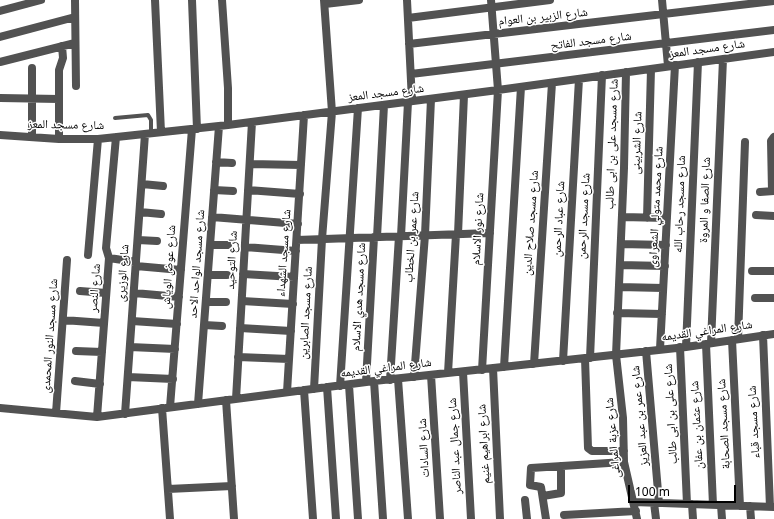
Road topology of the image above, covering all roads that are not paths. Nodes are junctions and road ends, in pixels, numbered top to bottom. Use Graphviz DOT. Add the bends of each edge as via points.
graph roads {
  1 [pos="41,0"];
  2 [pos="75,0"];
  3 [pos="155,0"];
  4 [pos="192,0"];
  5 [pos="222,0"];
  6 [pos="359,0"];
  7 [pos="407,0"];
  8 [pos="550,0"];
  9 [pos="662,0"];
  10 [pos="774,1"];
  11 [pos="325,2"];
  12 [pos="492,4"];
  13 [pos="0,11"];
  14 [pos="663,15"];
  15 [pos="75,17"];
  16 [pos="408,18"];
  17 [pos="774,30"];
  18 [pos="494,34"];
  19 [pos="0,37"];
  20 [pos="75,43"];
  21 [pos="409,44"];
  22 [pos="666,44"];
  23 [pos="62,46"];
  24 [pos="774,52"];
  25 [pos="723,59"];
  26 [pos="0,62"];
  27 [pos="698,62"];
  28 [pos="496,65"];
  29 [pos="671,66"];
  30 [pos="32,68"];
  31 [pos="651,69"];
  32 [pos="626,72"];
  33 [pos="411,74"];
  34 [pos="602,76"];
  35 [pos="579,79"];
  36 [pos="552,83"];
  37 [pos="76,86"];
  38 [pos="521,87"];
  39 [pos="498,90"];
  40 [pos="464,95"];
  41 [pos="0,98"];
  42 [pos="32,99"];
  43 [pos="431,99"];
  44 [pos="59,100"];
  45 [pos="410,102"];
  46 [pos="384,105"];
  47 [pos="358,108"];
  48 [pos="332,112"];
  49 [pos="304,115"];
  50 [pos="115,118"];
  51 [pos="252,122"];
  52 [pos="228,125"];
  53 [pos="219,126"];
  54 [pos="194,129"];
  55 [pos="161,132"];
  56 [pos="148,134"];
  57 [pos="0,135"];
  58 [pos="32,137"];
  59 [pos="116,137"];
  60 [pos="774,137"];
  61 [pos="59,139"];
  62 [pos="98,139"];
  63 [pos="745,142"];
  64 [pos="216,162"];
  65 [pos="232,163"];
  66 [pos="250,164"];
  67 [pos="301,165"];
  68 [pos="142,184"];
  69 [pos="162,186"];
  70 [pos="214,190"];
  71 [pos="248,190"];
  72 [pos="233,191"];
  73 [pos="773,191"];
  74 [pos="760,192"];
  75 [pos="300,194"];
  76 [pos="140,212"];
  77 [pos="161,214"];
  78 [pos="756,215"];
  79 [pos="774,216"];
  80 [pos="212,217"];
  81 [pos="622,217"];
  82 [pos="647,218"];
  83 [pos="667,218"];
  84 [pos="246,220"];
  85 [pos="298,224"];
  86 [pos="490,233"];
  87 [pos="457,234"];
  88 [pos="425,235"];
  89 [pos="400,236"];
  90 [pos="375,237"];
  91 [pos="349,238"];
  92 [pos="322,239"];
  93 [pos="138,240"];
  94 [pos="297,240"];
  95 [pos="157,241"];
  96 [pos="621,244"];
  97 [pos="210,245"];
  98 [pos="228,245"];
  99 [pos="666,245"];
  100 [pos="245,247"];
  101 [pos="296,251"];
  102 [pos="88,255"];
  103 [pos="109,258"];
  104 [pos="68,260"];
  105 [pos="136,264"];
  106 [pos="620,265"];
  107 [pos="665,266"];
  108 [pos="181,270"];
  109 [pos="752,271"];
  110 [pos="774,271"];
  111 [pos="243,274"];
  112 [pos="208,275"];
  113 [pos="227,276"];
  114 [pos="294,277"];
  115 [pos="619,287"];
  116 [pos="663,288"];
  117 [pos="80,291"];
  118 [pos="106,293"];
  119 [pos="134,293"];
  120 [pos="179,297"];
  121 [pos="755,298"];
  122 [pos="774,298"];
  123 [pos="242,301"];
  124 [pos="206,302"];
  125 [pos="226,302"];
  126 [pos="293,304"];
  127 [pos="617,313"];
  128 [pos="662,314"];
  129 [pos="63,320"];
  130 [pos="132,321"];
  131 [pos="104,323"];
  132 [pos="177,324"];
  133 [pos="204,325"];
  134 [pos="222,326"];
  135 [pos="240,328"];
  136 [pos="291,331"];
  137 [pos="774,334"];
  138 [pos="762,335"];
  139 [pos="735,339"];
  140 [pos="708,343"];
  141 [pos="130,347"];
  142 [pos="683,347"];
  143 [pos="175,349"];
  144 [pos="660,350"];
  145 [pos="76,351"];
  146 [pos="646,351"];
  147 [pos="102,352"];
  148 [pos="616,355"];
  149 [pos="238,357"];
  150 [pos="587,358"];
  151 [pos="290,359"];
  152 [pos="563,360"];
  153 [pos="534,364"];
  154 [pos="504,367"];
  155 [pos="493,368"];
  156 [pos="482,370"];
  157 [pos="463,372"];
  158 [pos="448,373"];
  159 [pos="432,375"];
  160 [pos="128,377"];
  161 [pos="414,377"];
  162 [pos="173,379"];
  163 [pos="394,379"];
  164 [pos="75,381"];
  165 [pos="370,382"];
  166 [pos="100,384"];
  167 [pos="344,385"];
  168 [pos="327,387"];
  169 [pos="314,389"];
  170 [pos="304,390"];
  171 [pos="287,392"];
  172 [pos="236,398"];
  173 [pos="226,400"];
  174 [pos="198,404"];
  175 [pos="0,408"];
  176 [pos="166,408"];
  177 [pos="56,414"];
  178 [pos="125,414"];
  179 [pos="97,417"];
  180 [pos="624,451"];
  181 [pos="624,462"];
  182 [pos="561,466"];
  183 [pos="232,486"];
  184 [pos="168,489"];
  185 [pos="543,496"];
  186 [pos="525,500"];
  187 [pos="634,502"];
  188 [pos="656,503"];
  189 [pos="690,504"];
  190 [pos="717,505"];
  191 [pos="740,506"];
  192 [pos="750,506"];
  193 [pos="772,507"];
  194 [pos="564,515"];
  195 [pos="623,515"];
  196 [pos="637,515"];
  197 [pos="170,519"];
  198 [pos="234,519"];
  199 [pos="313,519"];
  200 [pos="336,519"];
  201 [pos="358,519"];
  202 [pos="383,519"];
  203 [pos="408,519"];
  204 [pos="440,519"];
  205 [pos="471,519"];
  206 [pos="500,519"];
  207 [pos="526,519"];
  208 [pos="546,519"];
  209 [pos="656,519"];
  210 [pos="693,519"];
  211 [pos="722,519"];
  212 [pos="751,519"];
  1 -- 13 [label="street"];
  2 -- 15 [label="street"];
  3 -- 55 [label="street"];
  4 -- 54 [label="street, شارع عوض الوياش"];
  5 -- 52 [label="street"];
  6 -- 11 [label="street"];
  7 -- 16 [label="street"];
  8 -- 12 [label="street"];
  9 -- 14 [label="street, شارع محمد متولي الشعراوى"];
  10 -- 14 [label="street, شارع الزبير بن العوام"];
  11 -- 48 [label="street, شارع مسجد الصابرين"];
  12 -- 16 [label="street"];
  12 -- 18 [label="street, شارع نور الاسلام"];
  14 -- 18 [label="street, شارع الزبير بن العوام"];
  14 -- 22 [label="street, شارع محمد متولي الشعراوى"];
  15 -- 19 [label="street"];
  15 -- 20 [label="street"];
  16 -- 21 [label="street"];
  17 -- 22 [label="street, شارع مسجد الفاتح"];
  18 -- 21 [label="street, شارع الزبير بن العوام"];
  18 -- 28 [label="street, شارع نور الاسلام"];
  20 -- 23 [label="street"];
  20 -- 37 [label="street"];
  21 -- 33 [label="street"];
  22 -- 28 [label="street, شارع مسجد الفاتح"];
  22 -- 29 [label="street, شارع محمد متولي الشعراوى"];
  23 -- 26 [label="street"];
  23 -- 44 [label="street"];
  24 -- 25 [label="street, شارع مسجد المعز"];
  25 -- 27 [label="street, شارع مسجد المعز"];
  25 -- 140 [label="street, شارع الصفا و المروة"];
  27 -- 29 [label="street, شارع مسجد المعز"];
  27 -- 142 [label="street, شارع مسجد رحاب الله"];
  28 -- 33 [label="street, شارع مسجد الفاتح"];
  28 -- 39 [label="street, شارع نور الاسلام"];
  29 -- 31 [label="street, شارع مسجد المعز"];
  29 -- 83 [label="street, شارع محمد متولي الشعراوى"];
  30 -- 42 [label="street"];
  31 -- 32 [label="street, شارع مسجد المعز"];
  31 -- 82 [label="street, شارع الشربينى"];
  32 -- 34 [label="street, شارع مسجد المعز"];
  32 -- 81 [label="street, شارع مسجد على بن ابى طالب"];
  33 -- 45 [label="street"];
  34 -- 35 [label="street, شارع مسجد المعز"];
  34 -- 150 [label="street, شارع مسجد الرحمن"];
  35 -- 36 [label="street, شارع مسجد المعز"];
  35 -- 152 [label="street, شارع عباد الرحمن"];
  36 -- 38 [label="street, شارع مسجد المعز"];
  36 -- 153 [label="street, شارع مسجد صلاح الدين"];
  38 -- 39 [label="street, شارع مسجد المعز"];
  38 -- 154 [label="street"];
  39 -- 40 [label="street, شارع مسجد المعز"];
  39 -- 86 [label="street, شارع نور الاسلام"];
  40 -- 43 [label="street, شارع مسجد المعز"];
  40 -- 87 [label="street"];
  41 -- 42 [label="street"];
  42 -- 44 [label="street"];
  42 -- 58 [label="street"];
  43 -- 45 [label="street, شارع مسجد المعز"];
  43 -- 88 [label="street, شارع عمر بن الخطاب"];
  44 -- 61 [label="street"];
  45 -- 46 [label="street, شارع مسجد المعز"];
  45 -- 89 [label="street"];
  46 -- 47 [label="street, شارع مسجد المعز"];
  46 -- 90 [label="street, شارع مسجد هدي الاسلام"];
  47 -- 48 [label="street, شارع مسجد المعز"];
  47 -- 91 [label="street"];
  48 -- 49 [label="street, شارع مسجد المعز"];
  48 -- 92 [label="street, شارع مسجد الصابرين"];
  49 -- 51 [label="street, شارع مسجد المعز"];
  49 -- 67 [label="street, شارع مسجد الشهداء"];
  50 -- 56 [label="lane" via="148,115 151,120"];
  51 -- 52 [label="street, شارع مسجد المعز"];
  51 -- 66 [label="street, شارع التوحيد"];
  52 -- 53 [label="street, شارع مسجد المعز"];
  53 -- 54 [label="street, شارع مسجد المعز"];
  53 -- 64 [label="street, شارع مسجد الواحد الاحد"];
  54 -- 55 [label="street, شارع مسجد المعز"];
  54 -- 108 [label="street, شارع عوض الوياش"];
  55 -- 56 [label="street, شارع مسجد المعز"];
  56 -- 59 [label="street, شارع مسجد المعز"];
  56 -- 68 [label="street, شارع الوزيرى"];
  57 -- 58 [label="street, شارع مسجد المعز"];
  58 -- 61 [label="street, شارع مسجد المعز"];
  59 -- 62 [label="street, شارع مسجد المعز"];
  59 -- 103 [label="street, شارع النصر" via="106,248"];
  60 -- 73 [label="street" via="771,141"];
  61 -- 62 [label="street, شارع مسجد المعز"];
  62 -- 102 [label="street"];
  63 -- 139 [label="street"];
  64 -- 65 [label="street"];
  64 -- 70 [label="street, شارع مسجد الواحد الاحد"];
  66 -- 67 [label="street"];
  66 -- 71 [label="street, شارع التوحيد"];
  67 -- 75 [label="street, شارع مسجد الشهداء"];
  68 -- 69 [label="street"];
  68 -- 76 [label="street, شارع الوزيرى"];
  70 -- 72 [label="street"];
  70 -- 80 [label="street, شارع مسجد الواحد الاحد"];
  71 -- 75 [label="street"];
  71 -- 84 [label="street, شارع التوحيد"];
  73 -- 74 [label="street"];
  75 -- 85 [label="street, شارع مسجد الشهداء"];
  76 -- 77 [label="street"];
  76 -- 93 [label="street, شارع الوزيرى"];
  78 -- 79 [label="street"];
  80 -- 84 [label="street"];
  80 -- 97 [label="street, شارع مسجد الواحد الاحد"];
  81 -- 82 [label="street"];
  81 -- 96 [label="street, شارع مسجد على بن ابى طالب"];
  82 -- 83 [label="street"];
  83 -- 99 [label="street, شارع محمد متولي الشعراوى"];
  84 -- 85 [label="street"];
  84 -- 100 [label="street, شارع التوحيد"];
  85 -- 94 [label="street, شارع مسجد الشهداء"];
  86 -- 87 [label="street"];
  86 -- 156 [label="street, شارع نور الاسلام"];
  87 -- 88 [label="street"];
  87 -- 158 [label="street"];
  88 -- 89 [label="street"];
  88 -- 161 [label="street, شارع عمر بن الخطاب"];
  89 -- 90 [label="street"];
  89 -- 163 [label="street"];
  90 -- 91 [label="street"];
  90 -- 165 [label="street, شارع مسجد هدي الاسلام"];
  91 -- 92 [label="street"];
  91 -- 167 [label="street"];
  92 -- 94 [label="street"];
  92 -- 169 [label="street, شارع مسجد الصابرين"];
  93 -- 95 [label="street"];
  93 -- 105 [label="street, شارع الوزيرى"];
  94 -- 101 [label="street, شارع مسجد الشهداء"];
  96 -- 99 [label="street"];
  96 -- 106 [label="street, شارع مسجد على بن ابى طالب"];
  97 -- 98 [label="street"];
  97 -- 112 [label="street, شارع مسجد الواحد الاحد"];
  99 -- 107 [label="street, شارع محمد متولي الشعراوى"];
  100 -- 101 [label="street"];
  100 -- 111 [label="street, شارع التوحيد"];
  101 -- 114 [label="street, شارع مسجد الشهداء"];
  103 -- 105 [label="street"];
  103 -- 118 [label="street, شارع النصر"];
  104 -- 129 [label="street, شارع مسجد النور المحمدى"];
  105 -- 108 [label="street"];
  105 -- 119 [label="street, شارع الوزيرى"];
  106 -- 107 [label="street"];
  106 -- 115 [label="street, شارع مسجد على بن ابى طالب"];
  107 -- 116 [label="street, شارع محمد متولي الشعراوى"];
  108 -- 120 [label="street, شارع عوض الوياش"];
  109 -- 110 [label="street"];
  111 -- 114 [label="street"];
  111 -- 123 [label="street, شارع التوحيد"];
  112 -- 113 [label="street"];
  112 -- 124 [label="street, شارع مسجد الواحد الاحد"];
  114 -- 126 [label="street, شارع مسجد الشهداء"];
  115 -- 116 [label="street"];
  115 -- 127 [label="street, شارع عزبة المراغى"];
  116 -- 128 [label="street, شارع محمد متولي الشعراوى"];
  117 -- 118 [label="street"];
  118 -- 131 [label="street, شارع النصر"];
  119 -- 120 [label="street"];
  119 -- 130 [label="street, شارع الوزيرى"];
  120 -- 132 [label="street, شارع عوض الوياش"];
  121 -- 122 [label="street"];
  123 -- 126 [label="street"];
  123 -- 135 [label="street, شارع التوحيد"];
  124 -- 125 [label="street"];
  124 -- 133 [label="street, شارع مسجد الواحد الاحد"];
  126 -- 136 [label="street, شارع مسجد الشهداء"];
  127 -- 128 [label="street"];
  127 -- 148 [label="street, شارع عزبة المراغى"];
  128 -- 144 [label="street, شارع محمد متولي الشعراوى"];
  129 -- 131 [label="street"];
  129 -- 177 [label="street, شارع مسجد النور المحمدى"];
  130 -- 132 [label="street"];
  130 -- 141 [label="street, شارع الوزيرى"];
  131 -- 147 [label="street, شارع النصر"];
  132 -- 143 [label="street, شارع عوض الوياش"];
  133 -- 134 [label="street"];
  133 -- 174 [label="street, شارع مسجد الواحد الاحد"];
  135 -- 136 [label="street"];
  135 -- 149 [label="street, شارع التوحيد"];
  136 -- 151 [label="street, شارع مسجد الشهداء"];
  137 -- 138 [label="street, شارع المراغي القديمه"];
  138 -- 139 [label="street, شارع المراغي القديمه"];
  138 -- 193 [label="street, شارع مسجد قباء"];
  139 -- 140 [label="street, شارع المراغي القديمه"];
  139 -- 191 [label="street, شارع مسجد الصحابة"];
  140 -- 142 [label="street, شارع المراغي القديمه"];
  140 -- 190 [label="street, شارع عثمان بن عفان"];
  141 -- 143 [label="street"];
  141 -- 160 [label="street, شارع الوزيرى"];
  142 -- 144 [label="street, شارع المراغي القديمه"];
  142 -- 189 [label="street, شارع على بن ابى طالب"];
  143 -- 162 [label="street, شارع عوض الوياش"];
  144 -- 146 [label="street, شارع المراغي القديمه"];
  145 -- 147 [label="street"];
  146 -- 148 [label="street, شارع المراغي القديمه"];
  146 -- 188 [label="street, شارع عمر بن عبد العزيز"];
  147 -- 166 [label="street, شارع النصر"];
  148 -- 150 [label="street, شارع المراغي القديمه"];
  148 -- 180 [label="street, شارع عزبة المراغى" via="621,388"];
  149 -- 151 [label="street"];
  149 -- 172 [label="street, شارع التوحيد"];
  150 -- 152 [label="street, شارع المراغي القديمه"];
  150 -- 180 [label="street, شارع مسجد الرحمن" via="588,448 592,451"];
  151 -- 171 [label="street, شارع مسجد الشهداء"];
  152 -- 153 [label="street, شارع المراغي القديمه"];
  153 -- 154 [label="street, شارع المراغي القديمه"];
  154 -- 155 [label="street, شارع المراغي القديمه"];
  155 -- 156 [label="street, شارع المراغي القديمه"];
  155 -- 206 [label="street, شارع ابراهيم غنيم"];
  156 -- 157 [label="street, شارع المراغي القديمه"];
  157 -- 158 [label="street, شارع المراغي القديمه"];
  157 -- 205 [label="street, شارع جمال عبد الناصر"];
  158 -- 159 [label="street, شارع المراغي القديمه"];
  159 -- 161 [label="street, شارع المراغي القديمه"];
  159 -- 204 [label="street, شارع السادات"];
  160 -- 162 [label="street"];
  160 -- 178 [label="street, شارع الوزيرى"];
  161 -- 163 [label="street, شارع المراغي القديمه"];
  162 -- 176 [label="street, شارع عوض الوياش"];
  163 -- 165 [label="street, شارع المراغي القديمه"];
  163 -- 203 [label="street"];
  164 -- 166 [label="street"];
  165 -- 167 [label="street, شارع المراغي القديمه"];
  165 -- 202 [label="street, شارع مسجد هدي الاسلام"];
  166 -- 179 [label="street, شارع النصر"];
  167 -- 168 [label="street, شارع المراغي القديمه"];
  167 -- 201 [label="street"];
  168 -- 169 [label="street, شارع المراغي القديمه"];
  168 -- 200 [label="street"];
  169 -- 170 [label="street, شارع المراغي القديمه"];
  170 -- 171 [label="street, شارع المراغي القديمه"];
  170 -- 199 [label="street"];
  171 -- 172 [label="street, شارع المراغي القديمه"];
  172 -- 173 [label="street, شارع المراغي القديمه"];
  173 -- 174 [label="street, شارع المراغي القديمه"];
  173 -- 183 [label="street"];
  174 -- 176 [label="street, شارع المراغي القديمه"];
  175 -- 177 [label="street, شارع المراغي القديمه"];
  176 -- 178 [label="street, شارع المراغي القديمه"];
  176 -- 184 [label="street, شارع عوض الوياش"];
  177 -- 179 [label="street, شارع المراغي القديمه"];
  178 -- 179 [label="street, شارع المراغي القديمه"];
  180 -- 181 [label="street, شارع عزبة المراغى"];
  181 -- 182 [label="street"];
  181 -- 187 [label="street, شارع عزبة المراغى"];
  182 -- 185 [label="street" via="561,494"];
  182 -- 185 [label="street" via="533,467 530,470 530,485 541,486"];
  183 -- 184 [label="street"];
  183 -- 198 [label="street"];
  184 -- 197 [label="street, شارع عوض الوياش"];
  185 -- 208 [label="street"];
  186 -- 207 [label="street"];
  187 -- 188 [label="street"];
  187 -- 196 [label="street, شارع عزبة المراغى"];
  188 -- 189 [label="street"];
  188 -- 209 [label="street, شارع عمر بن عبد العزيز"];
  189 -- 190 [label="street"];
  189 -- 210 [label="street, شارع على بن ابى طالب"];
  190 -- 191 [label="street"];
  190 -- 211 [label="street, شارع عثمان بن عفان"];
  191 -- 192 [label="street"];
  192 -- 193 [label="street"];
  192 -- 212 [label="street"];
  194 -- 195 [label="street"];
  195 -- 196 [label="street"];
}
